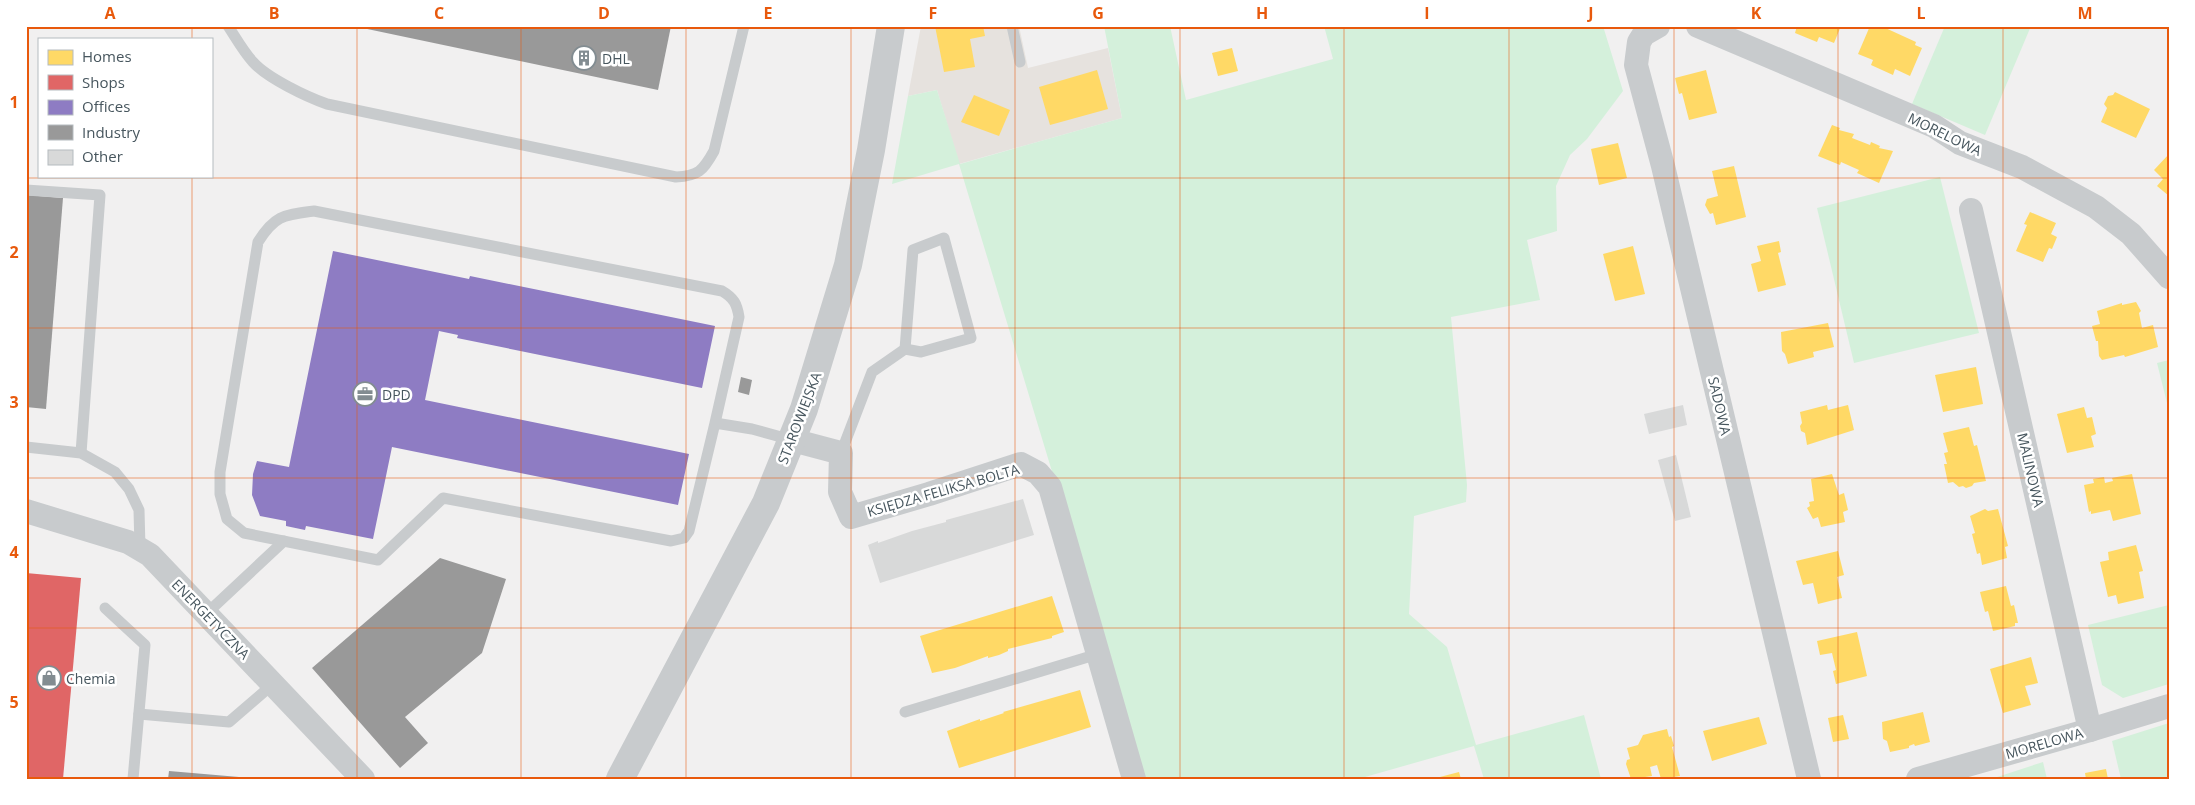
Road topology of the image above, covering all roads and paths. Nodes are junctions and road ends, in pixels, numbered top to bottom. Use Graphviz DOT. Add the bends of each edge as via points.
graph roads {
  1 [pos="228,26"];
  2 [pos="744,26"];
  3 [pos="891,26"];
  4 [pos="1012,26"];
  5 [pos="1698,26"];
  6 [pos="1651,30"];
  7 [pos="1020,62"];
  8 [pos="26,190"];
  9 [pos="1971,210"];
  10 [pos="2169,277"];
  11 [pos="905,349"];
  12 [pos="715,423"];
  13 [pos="792,440"];
  14 [pos="26,447"];
  15 [pos="841,453"];
  16 [pos="81,454"];
  17 [pos="26,511"];
  18 [pos="284,541"];
  19 [pos="140,548"];
  20 [pos="105,608"];
  21 [pos="206,614"];
  22 [pos="1098,654"];
  23 [pos="273,684"];
  24 [pos="2169,706"];
  25 [pos="904,712"];
  26 [pos="139,714"];
  27 [pos="2090,730"];
  28 [pos="133,779"];
  29 [pos="362,779"];
  30 [pos="620,779"];
  31 [pos="1134,779"];
  32 [pos="1809,779"];
  33 [pos="1918,779"];
  1 -- 2 [label="lane" via="252,62 263,71 327,104 676,177 694,176 706,166 714,151"];
  3 -- 13 [label="street, STAROWIEJSKA" via="848,265"];
  4 -- 7 [label="lane"];
  5 -- 10 [label="street, MORELOWA" via="1934,126 1960,143 2037,175 2096,207 2131,234"];
  6 -- 32 [label="street, SADOWA" via="1639,42 1636,65"];
  8 -- 16 [label="lane" via="100,195"];
  9 -- 27 [label="street, MALINOWA"];
  11 -- 11 [label="lane" via="920,352 971,338 944,238 913,250"];
  11 -- 15 [label="lane" via="872,372"];
  12 -- 13 [label="lane"];
  12 -- 18 [label="lane" via="689,531 684,538 671,541 443,498 378,560"];
  12 -- 18 [label="lane" via="739,317 732,296 722,291 314,212 286,214 268,227 258,242 220,472 220,494 227,519 244,533"];
  13 -- 15 [label="street"];
  13 -- 30 [label="street, STAROWIEJSKA" via="766,503"];
  14 -- 16 [label="lane"];
  15 -- 22 [label="street, KSIĘDZA FELIKSA BOLTA" via="840,492 851,517 1021,464 1038,473 1050,487"];
  16 -- 19 [label="lane" via="115,472 129,489 139,510"];
  17 -- 19 [label="street, ENERGETYCZNA"];
  18 -- 21 [label="lane"];
  19 -- 21 [label="street, ENERGETYCZNA"];
  20 -- 26 [label="lane" via="145,645"];
  21 -- 23 [label="street, ENERGETYCZNA"];
  22 -- 25 [label="lane"];
  22 -- 31 [label="street, KSIĘDZA FELIKSA BOLTA"];
  23 -- 26 [label="lane" via="229,722"];
  23 -- 29 [label="street, ENERGETYCZNA"];
  24 -- 27 [label="street, MORELOWA"];
  26 -- 28 [label="lane"];
  27 -- 33 [label="street, MORELOWA"];
}
